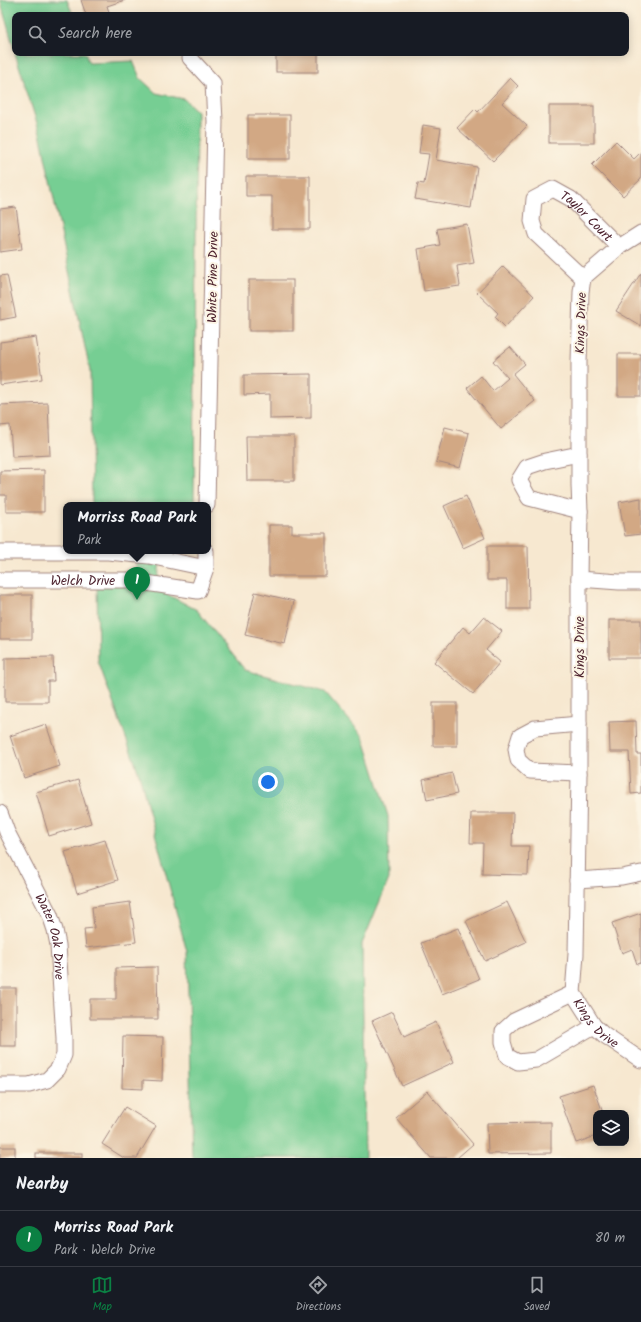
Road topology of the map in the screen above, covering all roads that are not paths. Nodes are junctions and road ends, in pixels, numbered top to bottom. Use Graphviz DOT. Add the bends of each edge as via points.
graph roads {
  1 [pos="190,58"];
  2 [pos="641,233"];
  3 [pos="619,248"];
  4 [pos="583,278"];
  5 [pos="579,454"];
  6 [pos="207,502"];
  7 [pos="580,511"];
  8 [pos="0,552"];
  9 [pos="63,553"];
  10 [pos="126,554"];
  11 [pos="206,554"];
  12 [pos="206,568"];
  13 [pos="579,579"];
  14 [pos="0,580"];
  15 [pos="641,582"];
  16 [pos="579,724"];
  17 [pos="579,773"];
  18 [pos="0,813"];
  19 [pos="3,832"];
  20 [pos="641,872"];
  21 [pos="577,880"];
  22 [pos="573,992"];
  23 [pos="594,1026"];
  24 [pos="641,1060"];
  25 [pos="0,1085"];
  1 -- 6 [label="street, White Pine Drive" via="213,83 215,121"];
  2 -- 3 [label="street, Kings Drive"];
  3 -- 4 [label="street, Kings Drive"];
  3 -- 4 [label="street, Taylor Court" via="571,199 553,189 534,199 532,221 536,234"];
  4 -- 5 [label="street, Kings Drive" via="579,362"];
  5 -- 7 [label="street, Kings Drive"];
  5 -- 7 [label="street" via="528,467 519,480 529,498"];
  7 -- 13 [label="street, Kings Drive"];
  8 -- 9 [label="street, Welch Drive"];
  10 -- 12 [label="street, Welch Drive"];
  11 -- 12 [label="street"];
  12 -- 14 [label="street, Welch Drive" via="198,591 127,580"];
  13 -- 15 [label="street"];
  13 -- 16 [label="street, Kings Drive"];
  16 -- 17 [label="street, Kings Drive"];
  16 -- 17 [label="street" via="535,728 520,736 516,749 518,760 530,771"];
  17 -- 21 [label="street, Kings Drive"];
  18 -- 19 [label="street, Water Oak Drive"];
  19 -- 25 [label="street, Water Oak Drive" via="50,915 55,930 64,1055 58,1069 47,1080 29,1085"];
  20 -- 21 [label="street" via="622,877"];
  21 -- 22 [label="street, Kings Drive"];
  22 -- 23 [label="street, Kings Drive"];
  22 -- 23 [label="street" via="514,1021 503,1032 507,1056 518,1062 536,1060"];
  23 -- 24 [label="street, Kings Drive"];
}
